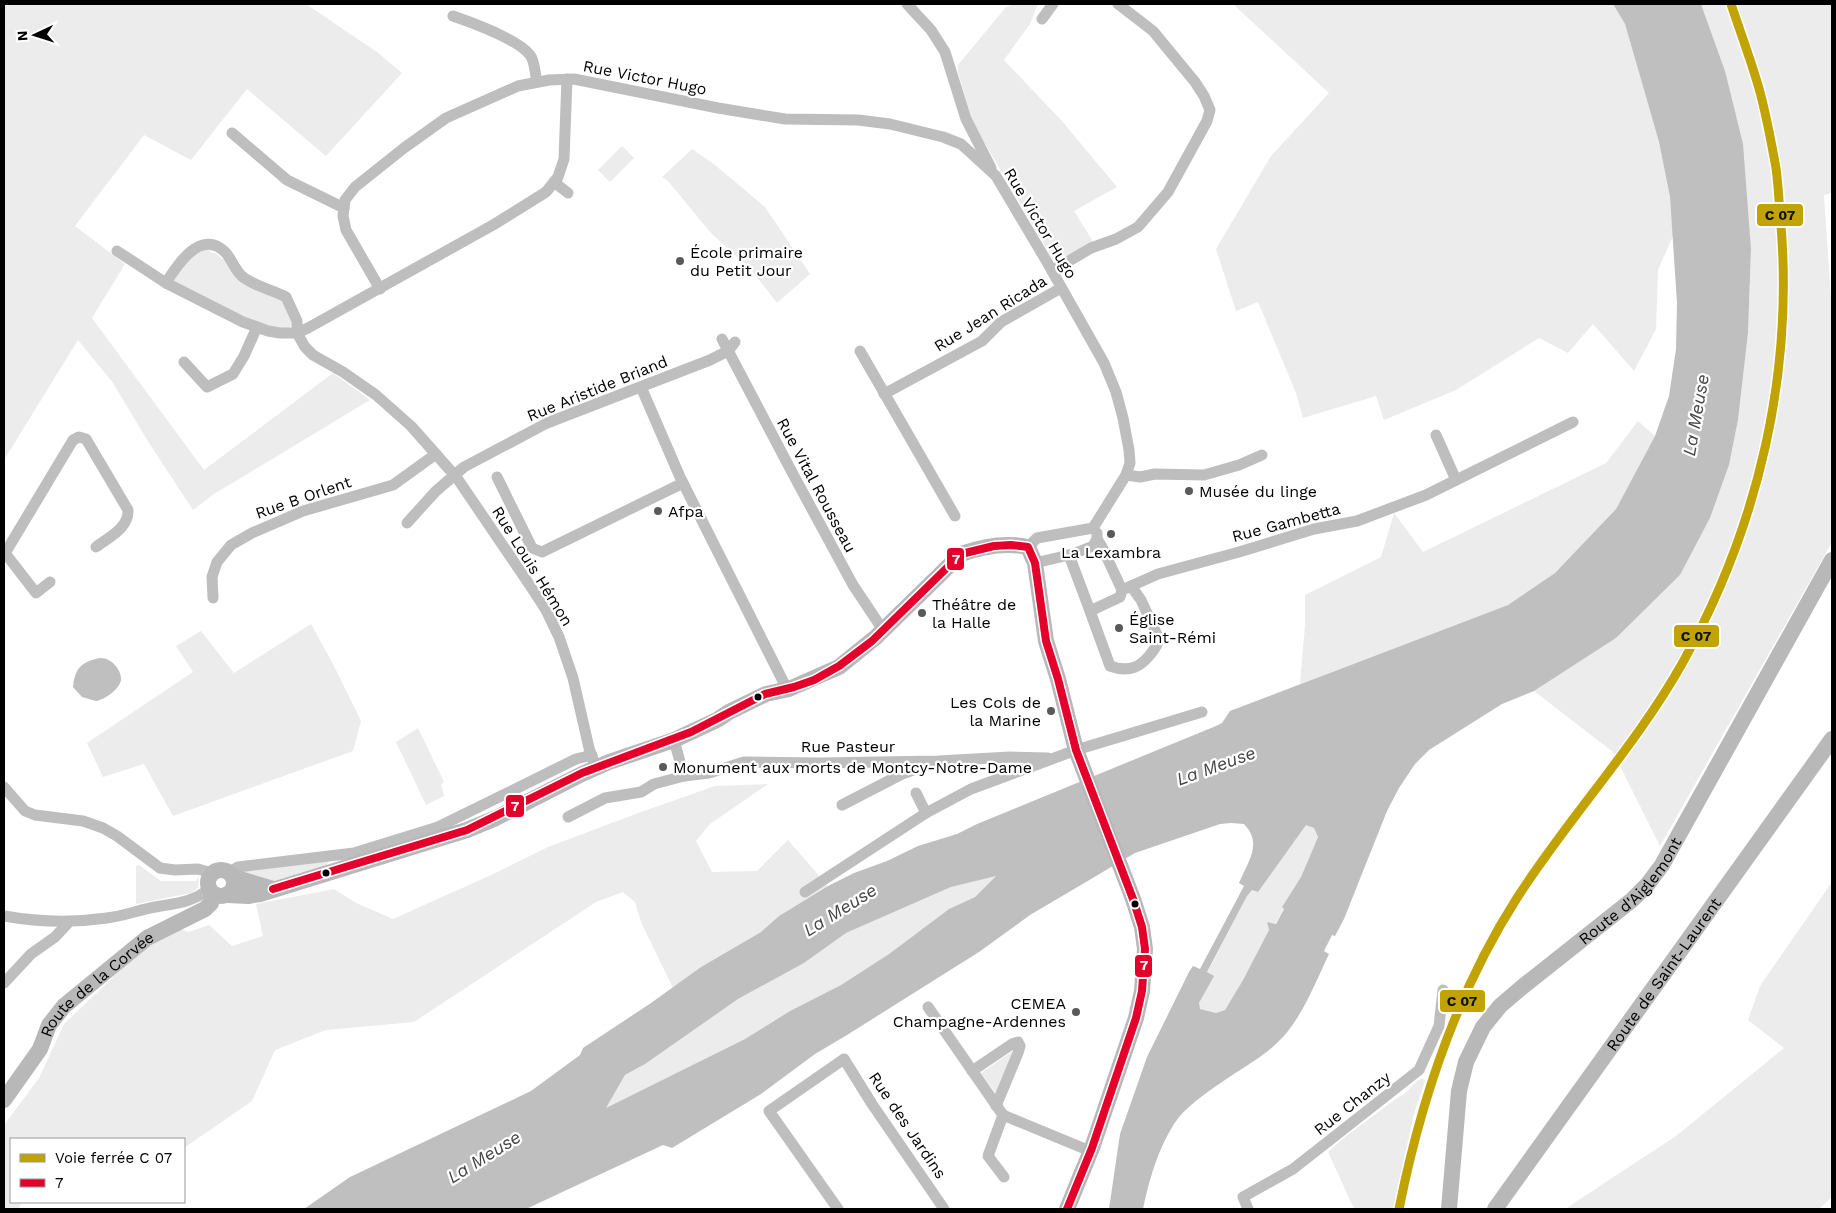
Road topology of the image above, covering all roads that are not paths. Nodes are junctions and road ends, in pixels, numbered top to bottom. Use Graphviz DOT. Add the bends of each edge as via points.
graph roads {
  1 [pos="907,4"];
  2 [pos="1053,4"];
  3 [pos="1118,4"];
  4 [pos="454,16"];
  5 [pos="1042,19"];
  6 [pos="567,80"];
  7 [pos="537,82"];
  8 [pos="232,133"];
  9 [pos="996,176"];
  10 [pos="554,182"];
  11 [pos="568,192"];
  12 [pos="344,208"];
  13 [pos="117,252"];
  14 [pos="1052,271"];
  15 [pos="166,283"];
  16 [pos="1061,288"];
  17 [pos="380,289"];
  18 [pos="257,327"];
  19 [pos="297,333"];
  20 [pos="722,339"];
  21 [pos="732,347"];
  22 [pos="860,351"];
  23 [pos="184,362"];
  24 [pos="641,387"];
  25 [pos="884,394"];
  26 [pos="1572,422"];
  27 [pos="1436,436"];
  28 [pos="436,454"];
  29 [pos="1262,455"];
  30 [pos="454,475"];
  31 [pos="1126,475"];
  32 [pos="496,477"];
  33 [pos="1456,480"];
  34 [pos="683,483"];
  35 [pos="955,516"];
  36 [pos="406,523"];
  37 [pos="1095,533"];
  38 [pos="96,546"];
  39 [pos="4,554"];
  40 [pos="1032,555"];
  41 [pos="1069,555"];
  42 [pos="1832,560"];
  43 [pos="50,582"];
  44 [pos="1127,588"];
  45 [pos="213,598"];
  46 [pos="1090,611"];
  47 [pos="882,630"];
  48 [pos="786,689"];
  49 [pos="1202,712"];
  50 [pos="1832,739"];
  51 [pos="674,740"];
  52 [pos="1078,756"];
  53 [pos="1053,758"];
  54 [pos="594,761"];
  55 [pos="938,761"];
  56 [pos="684,776"];
  57 [pos="4,788"];
  58 [pos="916,793"];
  59 [pos="842,805"];
  60 [pos="926,813"];
  61 [pos="568,817"];
  62 [pos="212,873"];
  63 [pos="231,875"];
  64 [pos="273,889"];
  65 [pos="805,892"];
  66 [pos="216,893"];
  67 [pos="4,916"];
  68 [pos="69,922"];
  69 [pos="4,984"];
  70 [pos="1443,990"];
  71 [pos="928,1007"];
  72 [pos="972,1071"];
  73 [pos="4,1100"];
  74 [pos="999,1111"];
  75 [pos="1090,1152"];
  76 [pos="1004,1177"];
  77 [pos="838,1209"];
  78 [pos="944,1209"];
  79 [pos="1067,1209"];
  80 [pos="1248,1209"];
  81 [pos="1449,1209"];
  82 [pos="1495,1209"];
  1 -- 9 [label="street" via="931,30 945,52 966,119"];
  2 -- 5 [label="street"];
  3 -- 14 [label="street" via="1153,31 1195,82 1210,110 1208,121 1168,192 1138,227 1091,248"];
  4 -- 7 [label="street" via="518,44 531,56"];
  6 -- 7 [label="street, Rue Victor Hugo"];
  6 -- 9 [label="street, Rue Victor Hugo" via="785,119 890,124 962,144"];
  6 -- 10 [label="street" via="564,159"];
  7 -- 12 [label="street, Rue Victor Hugo" via="518,86 446,118 356,187 345,200"];
  8 -- 12 [label="street" via="287,180"];
  9 -- 14 [label="street, Rue Victor Hugo"];
  10 -- 11 [label="street"];
  10 -- 17 [label="street" via="546,192 493,225"];
  12 -- 17 [label="street" via="346,230"];
  13 -- 15 [label="street"];
  14 -- 16 [label="street, Rue Victor Hugo"];
  15 -- 18 [label="street"];
  15 -- 19 [label="street" via="190,251 202,246 215,246 224,251 242,277 286,297 297,321"];
  16 -- 25 [label="street, Rue Jean Ricada" via="1002,322 982,341"];
  16 -- 31 [label="street, Rue Victor Hugo" via="1104,363 1116,392 1129,450"];
  17 -- 19 [label="street"];
  18 -- 19 [label="street" via="280,333"];
  18 -- 23 [label="street" via="233,374 207,387"];
  19 -- 28 [label="street, Rue Louis Hémon" via="313,355 376,395"];
  20 -- 21 [label="street, Rue Vital Rousseau"];
  21 -- 24 [label="street, Rue Aristide Briand" via="710,360"];
  21 -- 47 [label="street, Rue Vital Rousseau" via="853,585"];
  22 -- 25 [label="street"];
  24 -- 30 [label="street, Rue Aristide Briand" via="547,423"];
  24 -- 34 [label="street"];
  25 -- 35 [label="street"];
  26 -- 33 [label="street, Rue Gambetta"];
  27 -- 33 [label="street"];
  28 -- 30 [label="street, Rue Louis Hémon"];
  28 -- 45 [label="street, Rue B Orlent" via="393,485 303,511 231,545 217,562 212,577"];
  29 -- 31 [label="street" via="1239,466 1204,476"];
  30 -- 36 [label="street, Rue Aristide Briand"];
  30 -- 54 [label="street, Rue Louis Hémon" via="529,584 560,637"];
  31 -- 37 [label="street, Rue Victor Hugo"];
  32 -- 34 [label="street" via="532,548 542,552"];
  33 -- 44 [label="street, Rue Gambetta" via="1357,521 1314,529 1158,574"];
  34 -- 48 [label="street"];
  37 -- 40 [label="street" via="1037,538"];
  37 -- 41 [label="street" via="1093,546"];
  37 -- 44 [label="street"];
  38 -- 39 [label="street" via="124,526 129,518 128,510 86,439 79,437 73,440"];
  39 -- 43 [label="street" via="36,593"];
  40 -- 41 [label="street"];
  40 -- 47 [label="street" via="1012,544 977,548 961,554"];
  40 -- 52 [label="street" via="1046,641"];
  41 -- 46 [label="street"];
  42 -- 81 [label="street, Route d'Aiglemont" via="1662,865 1632,900 1521,988 1483,1027 1466,1062 1459,1091"];
  44 -- 46 [label="street, Rue Gambetta" via="1120,597"];
  44 -- 46 [label="street" via="1141,600 1159,639 1157,646 1136,667 1121,669 1110,666"];
  47 -- 48 [label="street" via="838,667"];
  48 -- 51 [label="street" via="766,694"];
  49 -- 52 [label="street" via="1135,731"];
  50 -- 82 [label="street, Route de Saint-Laurent"];
  51 -- 54 [label="street"];
  51 -- 56 [label="street"];
  52 -- 53 [label="street"];
  52 -- 75 [label="street" via="1133,899 1145,949 1142,991 1129,1039"];
  53 -- 55 [label="street, Rue Pasteur" via="1010,756"];
  53 -- 60 [label="street" via="971,789"];
  54 -- 63 [label="street" via="576,759 438,827 354,853 238,867"];
  54 -- 64 [label="street" via="582,774 467,830"];
  55 -- 56 [label="street, Rue Pasteur" via="744,762 709,773"];
  55 -- 59 [label="street" via="902,774"];
  56 -- 61 [label="street, Rue Pasteur" via="654,784 641,792 605,798"];
  57 -- 62 [label="street" via="25,811 83,821 103,828 160,868 198,869"];
  58 -- 60 [label="street"];
  60 -- 65 [label="street"];
  62 -- 63 [label="street" via="220,870"];
  62 -- 66 [label="street" via="208,881"];
  63 -- 64 [label="street"];
  63 -- 66 [label="street" via="234,885"];
  64 -- 66 [label="street" via="254,895"];
  66 -- 68 [label="street" via="108,918"];
  66 -- 73 [label="street, Route de la Corvée" via="205,909 147,938 64,1006 49,1025 40,1049"];
  67 -- 68 [label="street"];
  68 -- 69 [label="street" via="54,938 31,954"];
  70 -- 80 [label="street, Rue Chanzy" via="1439,1026 1419,1070 1293,1169 1243,1197"];
  71 -- 72 [label="street"];
  72 -- 74 [label="street"];
  72 -- 74 [label="street" via="1018,1042 1020,1046"];
  74 -- 75 [label="street"];
  74 -- 76 [label="street" via="988,1156"];
  75 -- 79 [label="street"];
  77 -- 78 [label="street, Rue des Jardins" via="769,1111 844,1059"];
}
